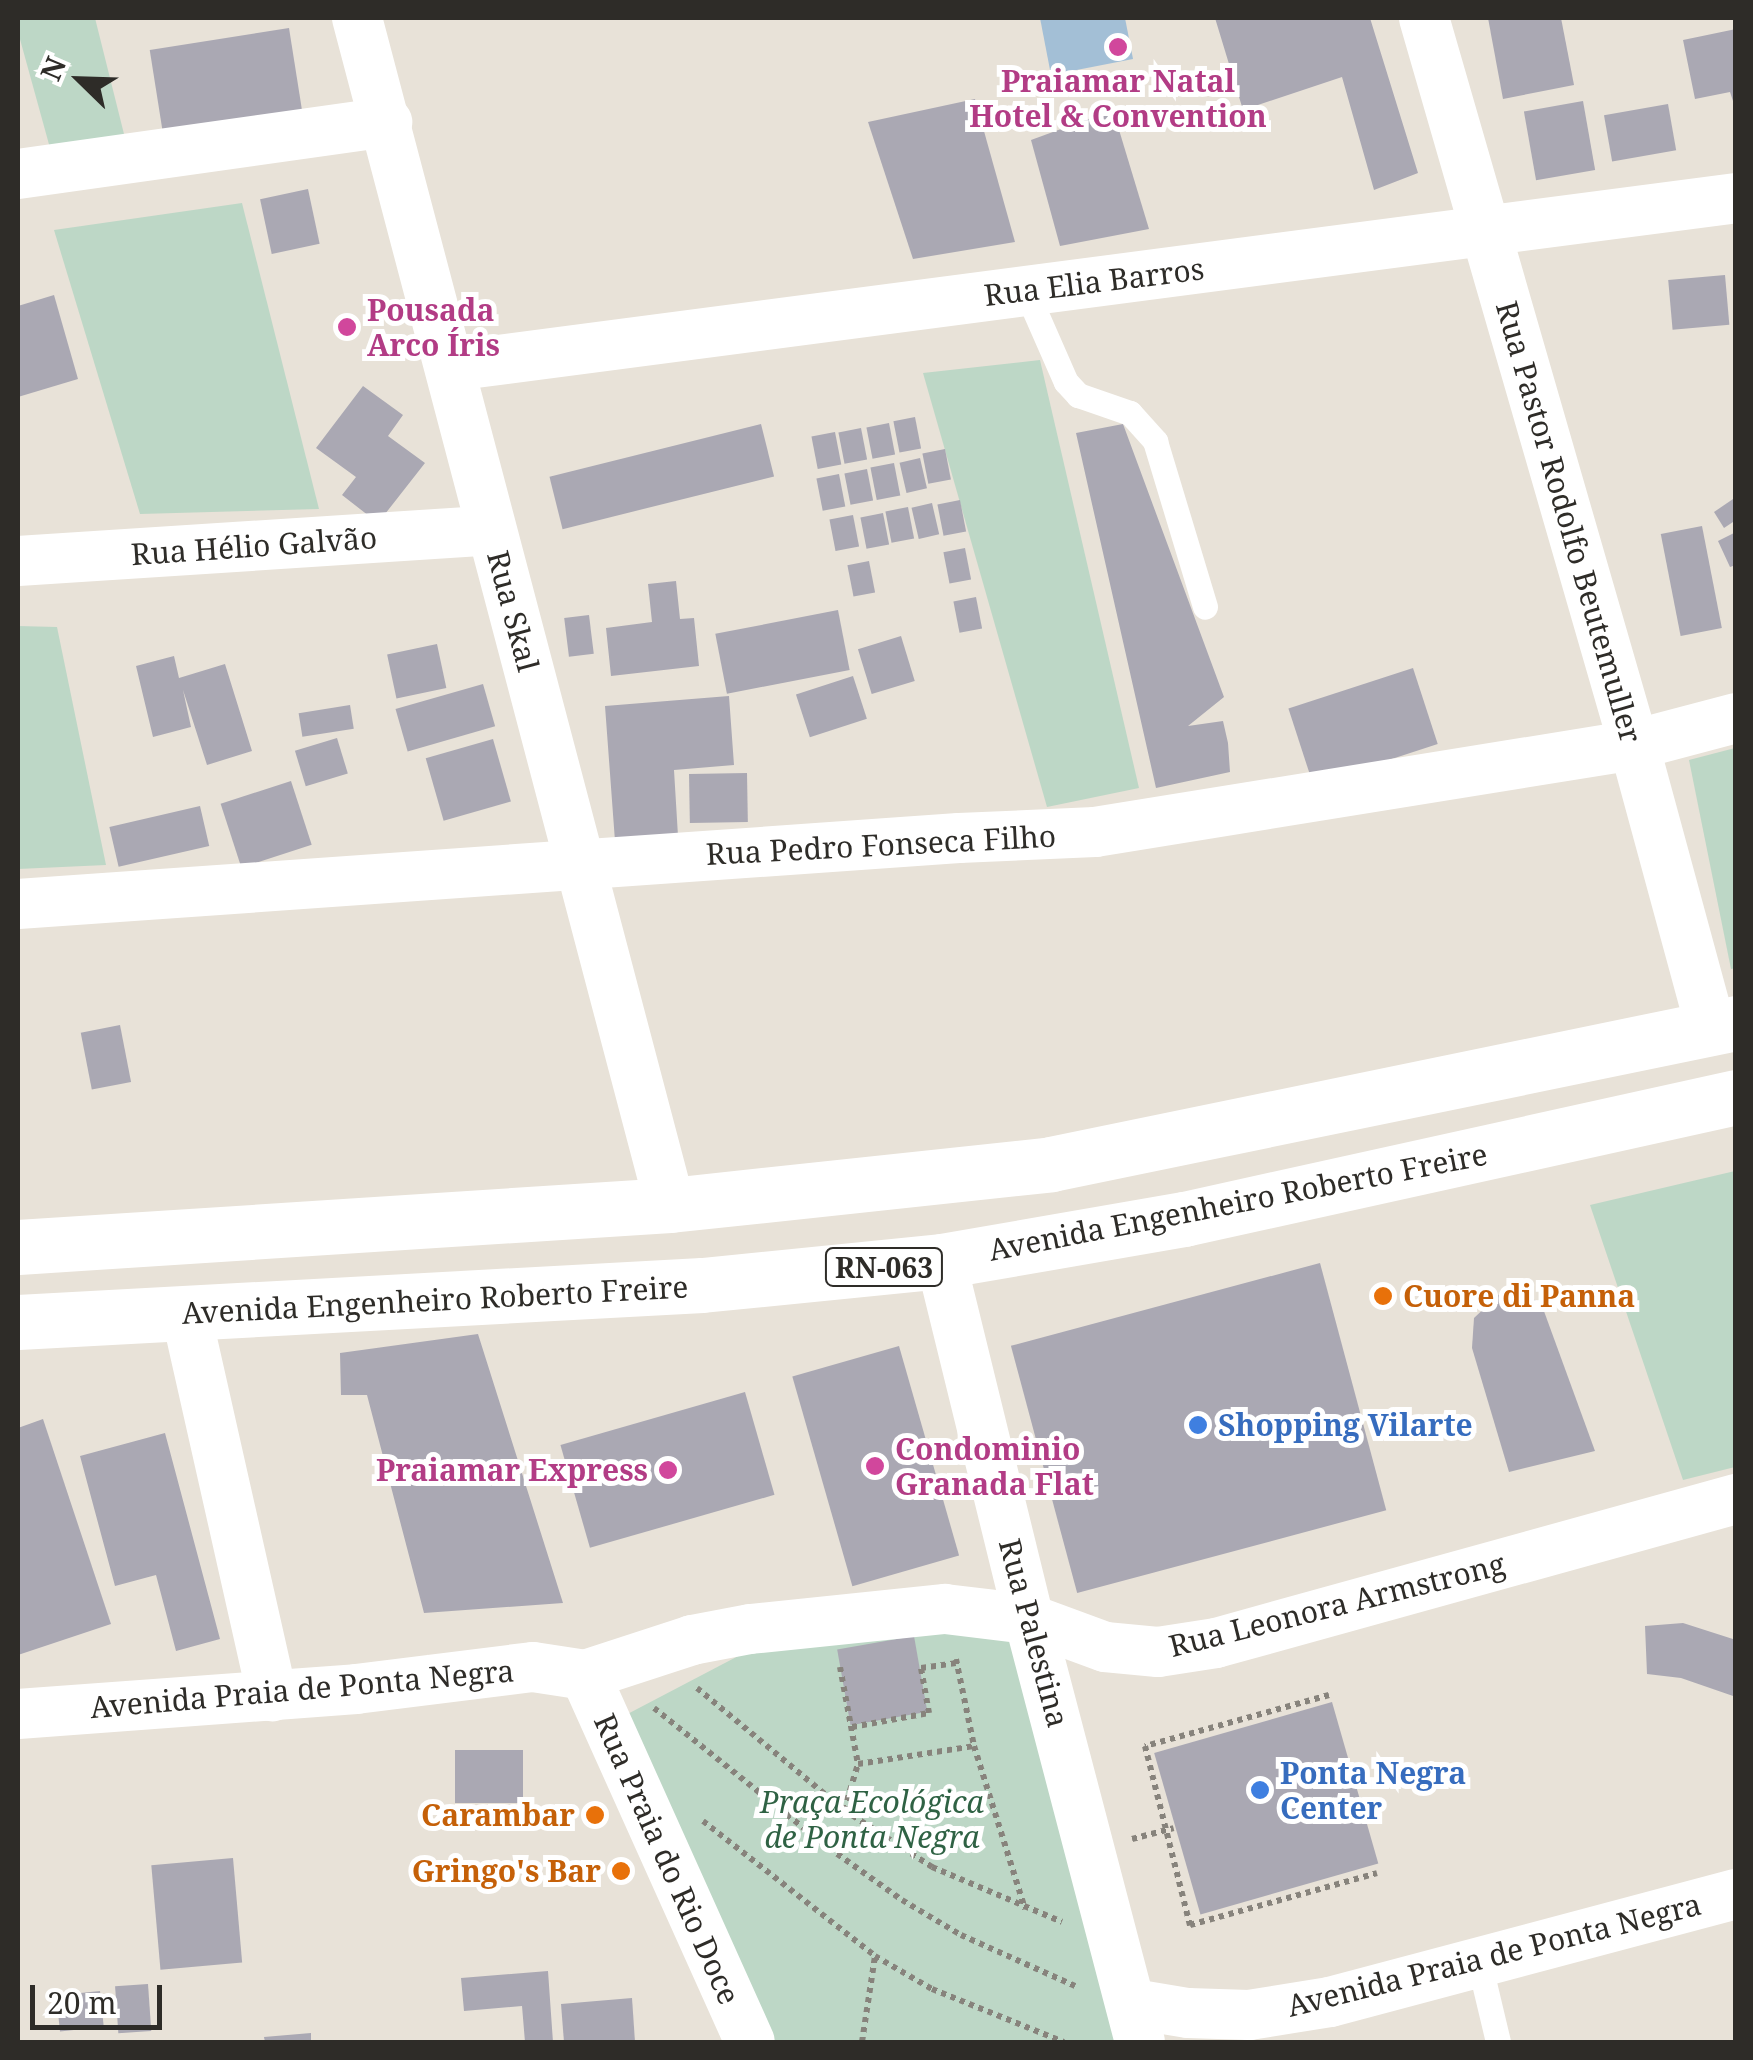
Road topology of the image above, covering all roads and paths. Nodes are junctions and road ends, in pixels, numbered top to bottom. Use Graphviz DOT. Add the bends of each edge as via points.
graph roads {
  1 [pos="357,18"];
  2 [pos="1424,18"];
  3 [pos="387,122"];
  4 [pos="18,174"];
  5 [pos="1736,198"];
  6 [pos="1484,231"];
  7 [pos="1026,291"];
  8 [pos="452,366"];
  9 [pos="491,530"];
  10 [pos="18,561"];
  11 [pos="1205,606"];
  12 [pos="1736,718"];
  13 [pos="1634,744"];
  14 [pos="583,864"];
  15 [pos="18,904"];
  16 [pos="1723,1026"];
  17 [pos="1736,1097"];
  18 [pos="670,1205"];
  19 [pos="18,1247"];
  20 [pos="941,1261"];
  21 [pos="186,1313"];
  22 [pos="18,1322"];
  23 [pos="1736,1499"];
  24 [pos="1029,1619"];
  25 [pos="955,1648"];
  26 [pos="837,1650"];
  27 [pos="956,1663"];
  28 [pos="585,1675"];
  29 [pos="683,1677"];
  30 [pos="1329,1694"];
  31 [pos="272,1696"];
  32 [pos="18,1714"];
  33 [pos="852,1727"];
  34 [pos="974,1746"];
  35 [pos="858,1764"];
  36 [pos="844,1810"];
  37 [pos="694,1814"];
  38 [pos="1377,1873"];
  39 [pos="1736,1894"];
  40 [pos="1024,1909"];
  41 [pos="1112,1939"];
  42 [pos="875,1956"];
  43 [pos="1479,1962"];
  44 [pos="1248,2015"];
  45 [pos="1137,2023"];
  46 [pos="750,2042"];
  47 [pos="862,2042"];
  48 [pos="1064,2042"];
  49 [pos="1179,2042"];
  50 [pos="1498,2042"];
  1 -- 3 [label="street, Rua Skal"];
  2 -- 6 [label="street, Rua Pastor Rodolfo Beutemuller"];
  3 -- 4 [label="street"];
  3 -- 8 [label="street, Rua Skal"];
  5 -- 6 [label="street, Rua Elia Barros"];
  6 -- 7 [label="street, Rua Elia Barros"];
  6 -- 13 [label="street, Rua Pastor Rodolfo Beutemuller"];
  7 -- 8 [label="street, Rua Elia Barros"];
  7 -- 11 [label="lane" via="1066,382 1078,395 1130,412 1155,441"];
  8 -- 9 [label="street, Rua Skal"];
  9 -- 10 [label="street, Rua Hélio Galvão"];
  9 -- 14 [label="street, Rua Skal"];
  12 -- 13 [label="street, Rua Pedro Fonseca Filho"];
  13 -- 14 [label="street, Rua Pedro Fonseca Filho" via="1095,832"];
  13 -- 16 [label="street, Rua Pastor Rodolfo Beutemuller"];
  14 -- 15 [label="street, Rua Pedro Fonseca Filho"];
  14 -- 18 [label="street, Rua Skal"];
  16 -- 18 [label="main road" via="1052,1164"];
  17 -- 20 [label="main road, Avenida Engenheiro Roberto Freire / RN-063" via="1184,1219"];
  18 -- 19 [label="main road"];
  20 -- 21 [label="main road, Avenida Engenheiro Roberto Freire / RN-063" via="702,1286"];
  20 -- 24 [label="street, Rua Palestina"];
  21 -- 22 [label="main road, Avenida Engenheiro Roberto Freire / RN-063"];
  21 -- 31 [label="street"];
  23 -- 24 [label="street, Rua Leonora Armstrong" via="1216,1643 1118,1650"];
  24 -- 28 [label="street, Rua Leonora Armstrong" via="945,1610 750,1628"];
  24 -- 41 [label="street, Rua Palestina"];
  25 -- 27 [label="path"];
  26 -- 33 [label="path"];
  27 -- 33 [label="path" via="921,1668 929,1713"];
  27 -- 34 [label="path"];
  28 -- 31 [label="street, Avenida Praia de Ponta Negra" via="533,1667"];
  28 -- 45 [label="path" via="654,1708 829,1848 961,1935 1071,1984"];
  28 -- 46 [label="street, Rua Praia do Rio Doce"];
  29 -- 36 [label="path"];
  30 -- 38 [label="path" via="1144,1746 1190,1925"];
  31 -- 32 [label="street, Avenida Praia de Ponta Negra"];
  33 -- 35 [label="path"];
  34 -- 35 [label="path"];
  34 -- 40 [label="path"];
  35 -- 36 [label="path"];
  36 -- 40 [label="path" via="932,1867"];
  37 -- 42 [label="path"];
  39 -- 43 [label="street, Avenida Praia de Ponta Negra"];
  40 -- 41 [label="path"];
  41 -- 45 [label="street, Rua Palestina"];
  42 -- 47 [label="path"];
  42 -- 48 [label="path" via="932,1988"];
  43 -- 44 [label="street, Avenida Praia de Ponta Negra" via="1330,2002"];
  43 -- 50 [label="lane"];
  44 -- 45 [label="street, Avenida Praia de Ponta Negra" via="1188,2013"];
  44 -- 49 [label="street"];
}
